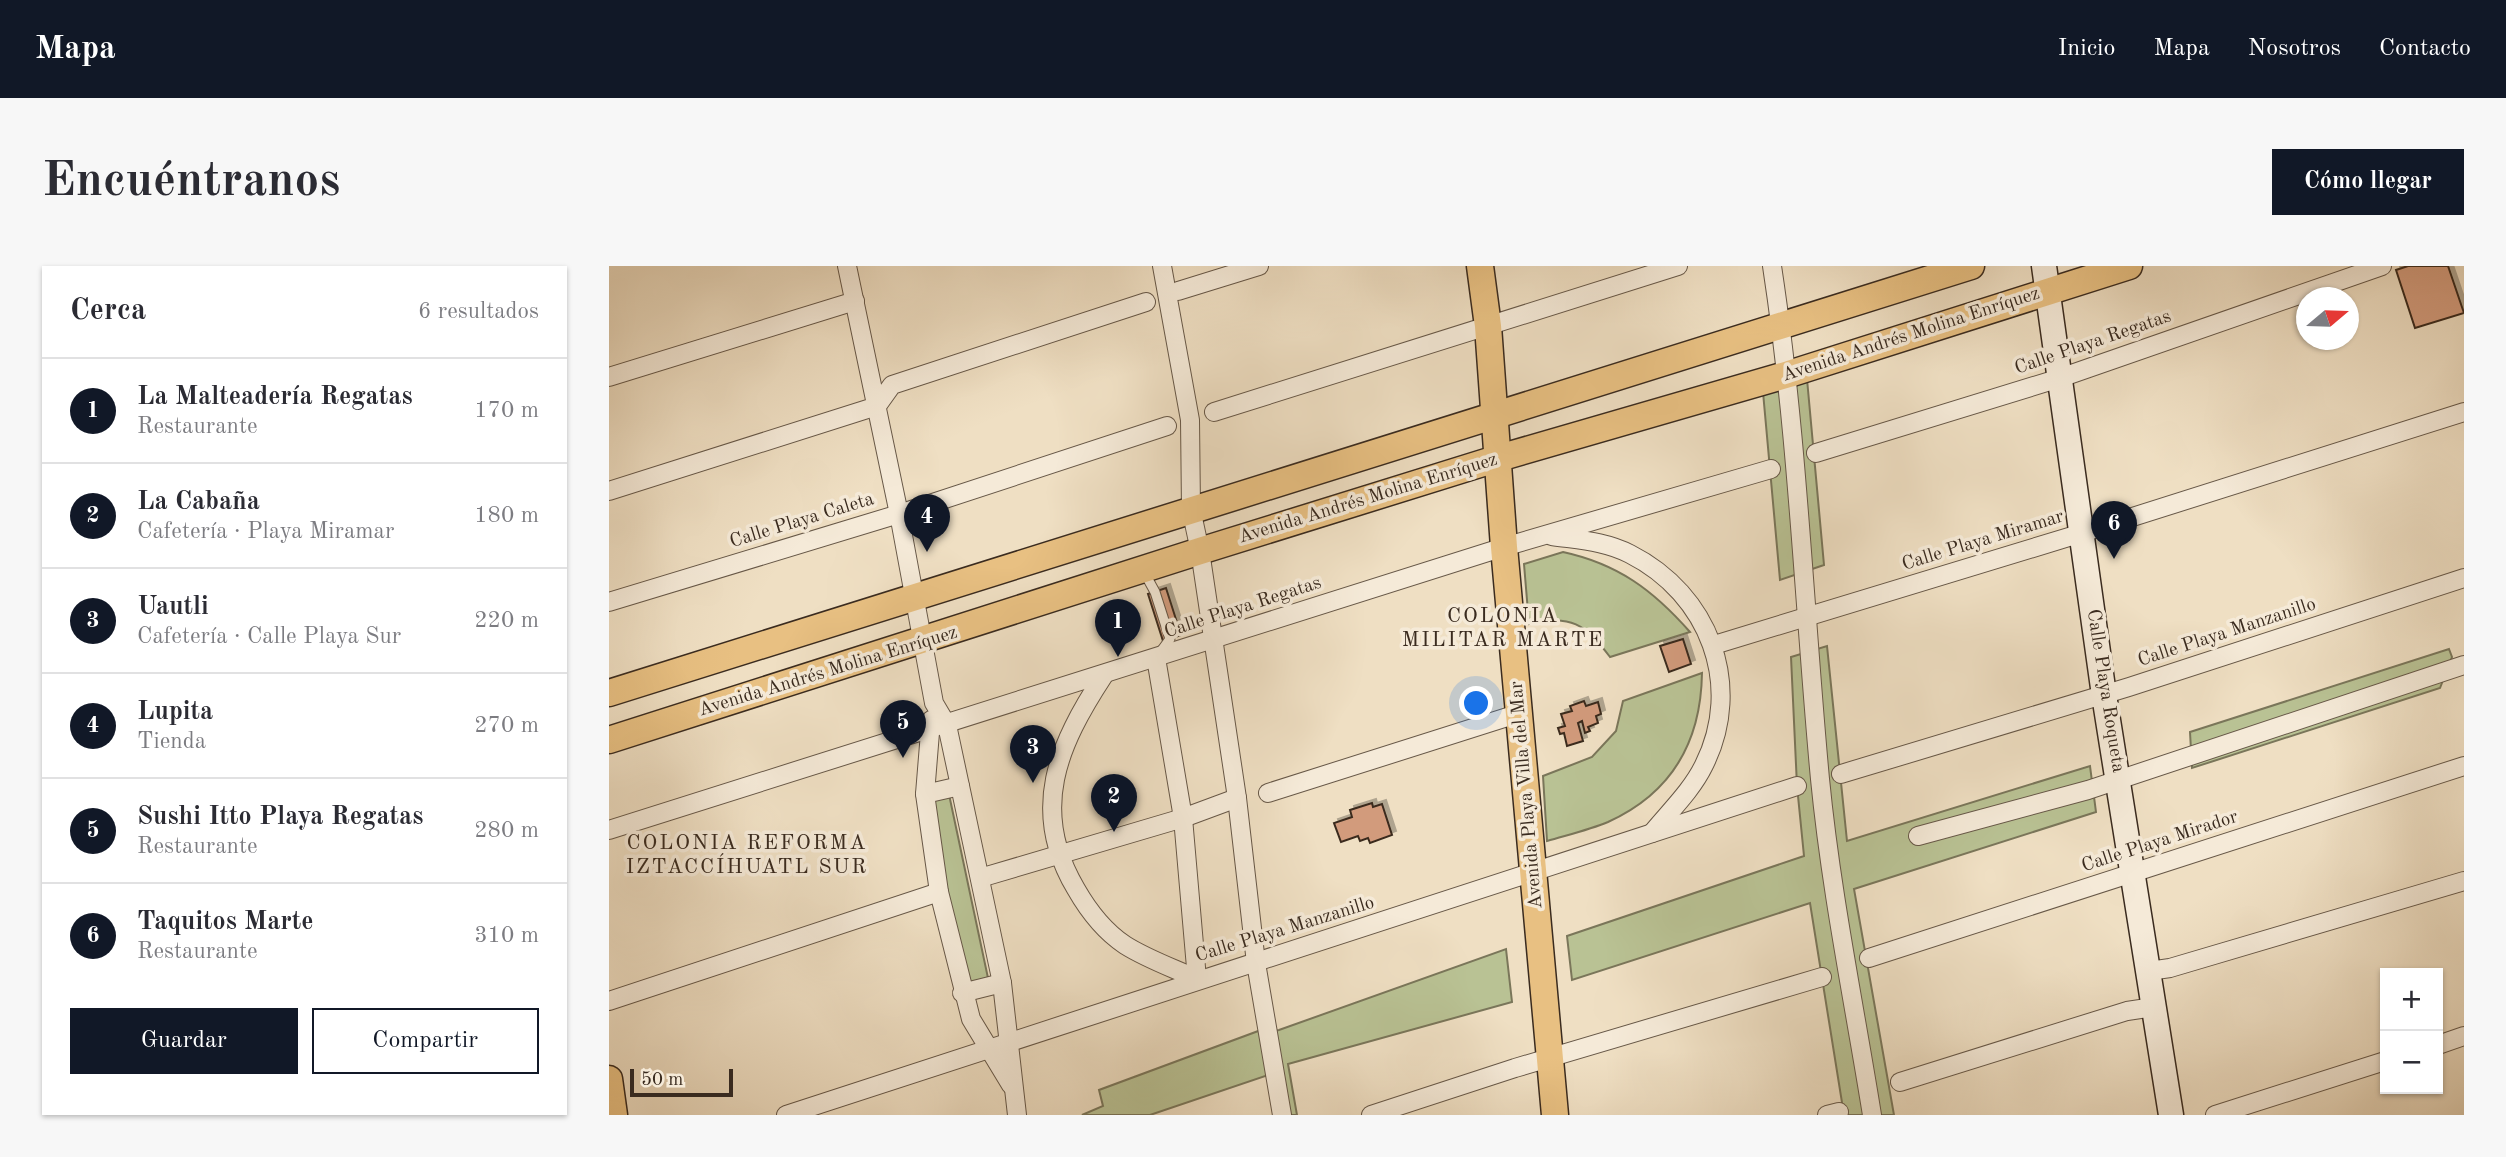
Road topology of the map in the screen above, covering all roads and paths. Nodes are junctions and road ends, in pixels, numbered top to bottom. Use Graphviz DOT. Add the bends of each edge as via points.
graph roads {
  1 [pos="848,266"];
  2 [pos="1162,266"];
  3 [pos="1259,266"];
  4 [pos="1480,266"];
  5 [pos="1678,266"];
  6 [pos="1773,266"];
  7 [pos="1971,266"];
  8 [pos="2129,266"];
  9 [pos="2382,266"];
  10 [pos="2046,279"];
  11 [pos="1178,291"];
  12 [pos="855,301"];
  13 [pos="1146,302"];
  14 [pos="1781,325"];
  15 [pos="1488,326"];
  16 [pos="1789,374"];
  17 [pos="609,377"];
  18 [pos="2060,378"];
  19 [pos="877,406"];
  20 [pos="1214,412"];
  21 [pos="2464,412"];
  22 [pos="1496,415"];
  23 [pos="1167,426"];
  24 [pos="1816,453"];
  25 [pos="1499,458"];
  26 [pos="1771,469"];
  27 [pos="609,491"];
  28 [pos="1191,509"];
  29 [pos="899,514"];
  30 [pos="2082,533"];
  31 [pos="1545,536"];
  32 [pos="1504,547"];
  33 [pos="1201,551"];
  34 [pos="1144,571"];
  35 [pos="2464,578"];
  36 [pos="914,597"];
  37 [pos="609,602"];
  38 [pos="1808,616"];
  39 [pos="1213,639"];
  40 [pos="922,642"];
  41 [pos="1714,645"];
  42 [pos="1156,658"];
  43 [pos="2464,665"];
  44 [pos="1104,675"];
  45 [pos="609,693"];
  46 [pos="2104,695"];
  47 [pos="934,703"];
  48 [pos="1520,713"];
  49 [pos="947,725"];
  50 [pos="929,731"];
  51 [pos="609,740"];
  52 [pos="2464,766"];
  53 [pos="1841,774"];
  54 [pos="2119,779"];
  55 [pos="960,786"];
  56 [pos="1797,786"];
  57 [pos="1268,793"];
  58 [pos="925,794"];
  59 [pos="1237,798"];
  60 [pos="1182,818"];
  61 [pos="609,830"];
  62 [pos="1652,832"];
  63 [pos="1918,836"];
  64 [pos="1058,853"];
  65 [pos="1534,872"];
  66 [pos="2134,874"];
  67 [pos="980,878"];
  68 [pos="2464,881"];
  69 [pos="939,892"];
  70 [pos="1869,958"];
  71 [pos="1256,963"];
  72 [pos="2149,971"];
  73 [pos="1822,978"];
  74 [pos="1197,979"];
  75 [pos="1002,983"];
  76 [pos="962,993"];
  77 [pos="609,1001"];
  78 [pos="2154,1007"];
  79 [pos="2464,1036"];
  80 [pos="1010,1040"];
  81 [pos="2443,1043"];
  82 [pos="987,1049"];
  83 [pos="1549,1058"];
  84 [pos="2380,1063"];
  85 [pos="609,1079"];
  86 [pos="1900,1082"];
  87 [pos="1011,1085"];
  88 [pos="612,1112"];
  89 [pos="786,1115"];
  90 [pos="1017,1115"];
  91 [pos="1282,1115"];
  92 [pos="1371,1115"];
  93 [pos="1555,1115"];
  94 [pos="1872,1115"];
  95 [pos="2171,1115"];
  96 [pos="2215,1115"];
  1 -- 12 [label="street"];
  2 -- 28 [label="street" via="1190,420"];
  3 -- 11 [label="street"];
  4 -- 15 [label="main road, Avenida Playa Villa del Mar"];
  5 -- 15 [label="street"];
  6 -- 14 [label="street"];
  7 -- 14 [label="main road"];
  8 -- 10 [label="main road, Avenida Andrés Molina Enríquez"];
  9 -- 18 [label="street, Calle Playa Regatas"];
  10 -- 16 [label="main road, Avenida Andrés Molina Enríquez"];
  10 -- 18 [label="street, Calle Playa Roqueta"];
  12 -- 17 [label="street"];
  12 -- 19 [label="street"];
  13 -- 19 [label="street" via="892,385"];
  14 -- 16 [label="street"];
  14 -- 22 [label="main road"];
  15 -- 20 [label="street"];
  15 -- 22 [label="main road, Avenida Playa Villa del Mar"];
  16 -- 25 [label="main road, Avenida Andrés Molina Enríquez"];
  16 -- 38 [label="street"];
  18 -- 24 [label="street, Calle Playa Regatas"];
  18 -- 30 [label="street, Calle Playa Roqueta"];
  19 -- 27 [label="street"];
  19 -- 29 [label="street"];
  21 -- 30 [label="street, Calle Playa Miramar"];
  22 -- 25 [label="main road, Avenida Playa Villa del Mar"];
  22 -- 28 [label="main road"];
  23 -- 29 [label="street, Calle Playa Caleta"];
  25 -- 32 [label="main road, Avenida Playa Villa del Mar"];
  25 -- 33 [label="main road, Avenida Andrés Molina Enríquez"];
  26 -- 31 [label="street, Calle Playa Regatas"];
  28 -- 33 [label="street"];
  28 -- 36 [label="main road"];
  29 -- 36 [label="street"];
  29 -- 37 [label="street, Calle Playa Caleta"];
  30 -- 38 [label="street, Calle Playa Miramar"];
  30 -- 46 [label="street, Calle Playa Roqueta"];
  31 -- 32 [label="street, Calle Playa Regatas"];
  31 -- 41 [label="street" via="1600,542 1648,565 1679,591 1701,618"];
  32 -- 39 [label="street, Calle Playa Regatas"];
  32 -- 48 [label="main road, Avenida Playa Villa del Mar"];
  33 -- 34 [label="main road, Avenida Andrés Molina Enríquez"];
  33 -- 39 [label="street"];
  34 -- 40 [label="main road, Avenida Andrés Molina Enríquez"];
  34 -- 42 [label="lane" via="1170,639"];
  35 -- 46 [label="street, Calle Playa Manzanillo"];
  36 -- 40 [label="street"];
  36 -- 45 [label="main road"];
  38 -- 41 [label="street, Calle Playa Miramar"];
  38 -- 94 [label="street" via="1830,861"];
  39 -- 42 [label="street, Calle Playa Regatas"];
  39 -- 59 [label="street"];
  40 -- 47 [label="street"];
  40 -- 51 [label="main road, Avenida Andrés Molina Enríquez"];
  41 -- 62 [label="street" via="1723,707 1715,738 1704,766"];
  42 -- 44 [label="street, Calle Playa Regatas"];
  42 -- 60 [label="street"];
  43 -- 54 [label="street"];
  44 -- 49 [label="street, Calle Playa Regatas"];
  44 -- 64 [label="street" via="1063,746 1055,775 1051,806"];
  46 -- 53 [label="street, Calle Playa Manzanillo"];
  46 -- 54 [label="street, Calle Playa Roqueta"];
  47 -- 49 [label="street"];
  47 -- 50 [label="street"];
  48 -- 57 [label="street"];
  48 -- 65 [label="main road, Avenida Playa Villa del Mar"];
  49 -- 50 [label="street, Calle Playa Regatas"];
  49 -- 55 [label="street"];
  50 -- 58 [label="street"];
  50 -- 61 [label="street, Calle Playa Regatas"];
  52 -- 66 [label="street, Calle Playa Mirador"];
  54 -- 63 [label="street"];
  54 -- 66 [label="street, Calle Playa Roqueta"];
  55 -- 58 [label="street"];
  55 -- 67 [label="street"];
  56 -- 62 [label="street, Calle Playa Manzanillo"];
  58 -- 69 [label="street"];
  59 -- 60 [label="street"];
  59 -- 71 [label="street"];
  60 -- 64 [label="street"];
  60 -- 74 [label="street"];
  62 -- 65 [label="street, Calle Playa Manzanillo"];
  64 -- 67 [label="street"];
  64 -- 74 [label="street" via="1103,926 1123,944"];
  65 -- 71 [label="street, Calle Playa Manzanillo"];
  65 -- 83 [label="main road, Avenida Playa Villa del Mar"];
  66 -- 70 [label="street, Calle Playa Mirador"];
  66 -- 72 [label="street, Calle Playa Roqueta"];
  67 -- 75 [label="street"];
  68 -- 72 [label="street"];
  69 -- 76 [label="street"];
  69 -- 77 [label="street"];
  71 -- 74 [label="street, Calle Playa Manzanillo"];
  71 -- 91 [label="street"];
  72 -- 78 [label="street, Calle Playa Roqueta"];
  73 -- 83 [label="street"];
  74 -- 80 [label="street, Calle Playa Manzanillo"];
  75 -- 76 [label="street"];
  75 -- 80 [label="street"];
  76 -- 82 [label="street"];
  78 -- 86 [label="street" via="2127,1011"];
  78 -- 95 [label="street, Calle Playa Roqueta"];
  79 -- 81 [label="street"];
  80 -- 82 [label="street, Calle Playa Manzanillo"];
  80 -- 87 [label="street"];
  82 -- 87 [label="street"];
  82 -- 89 [label="street, Calle Playa Manzanillo"];
  83 -- 92 [label="street"];
  83 -- 93 [label="main road, Avenida Playa Villa del Mar"];
  84 -- 96 [label="street"];
  85 -- 88 [label="main road"];
  87 -- 90 [label="street"];
}
